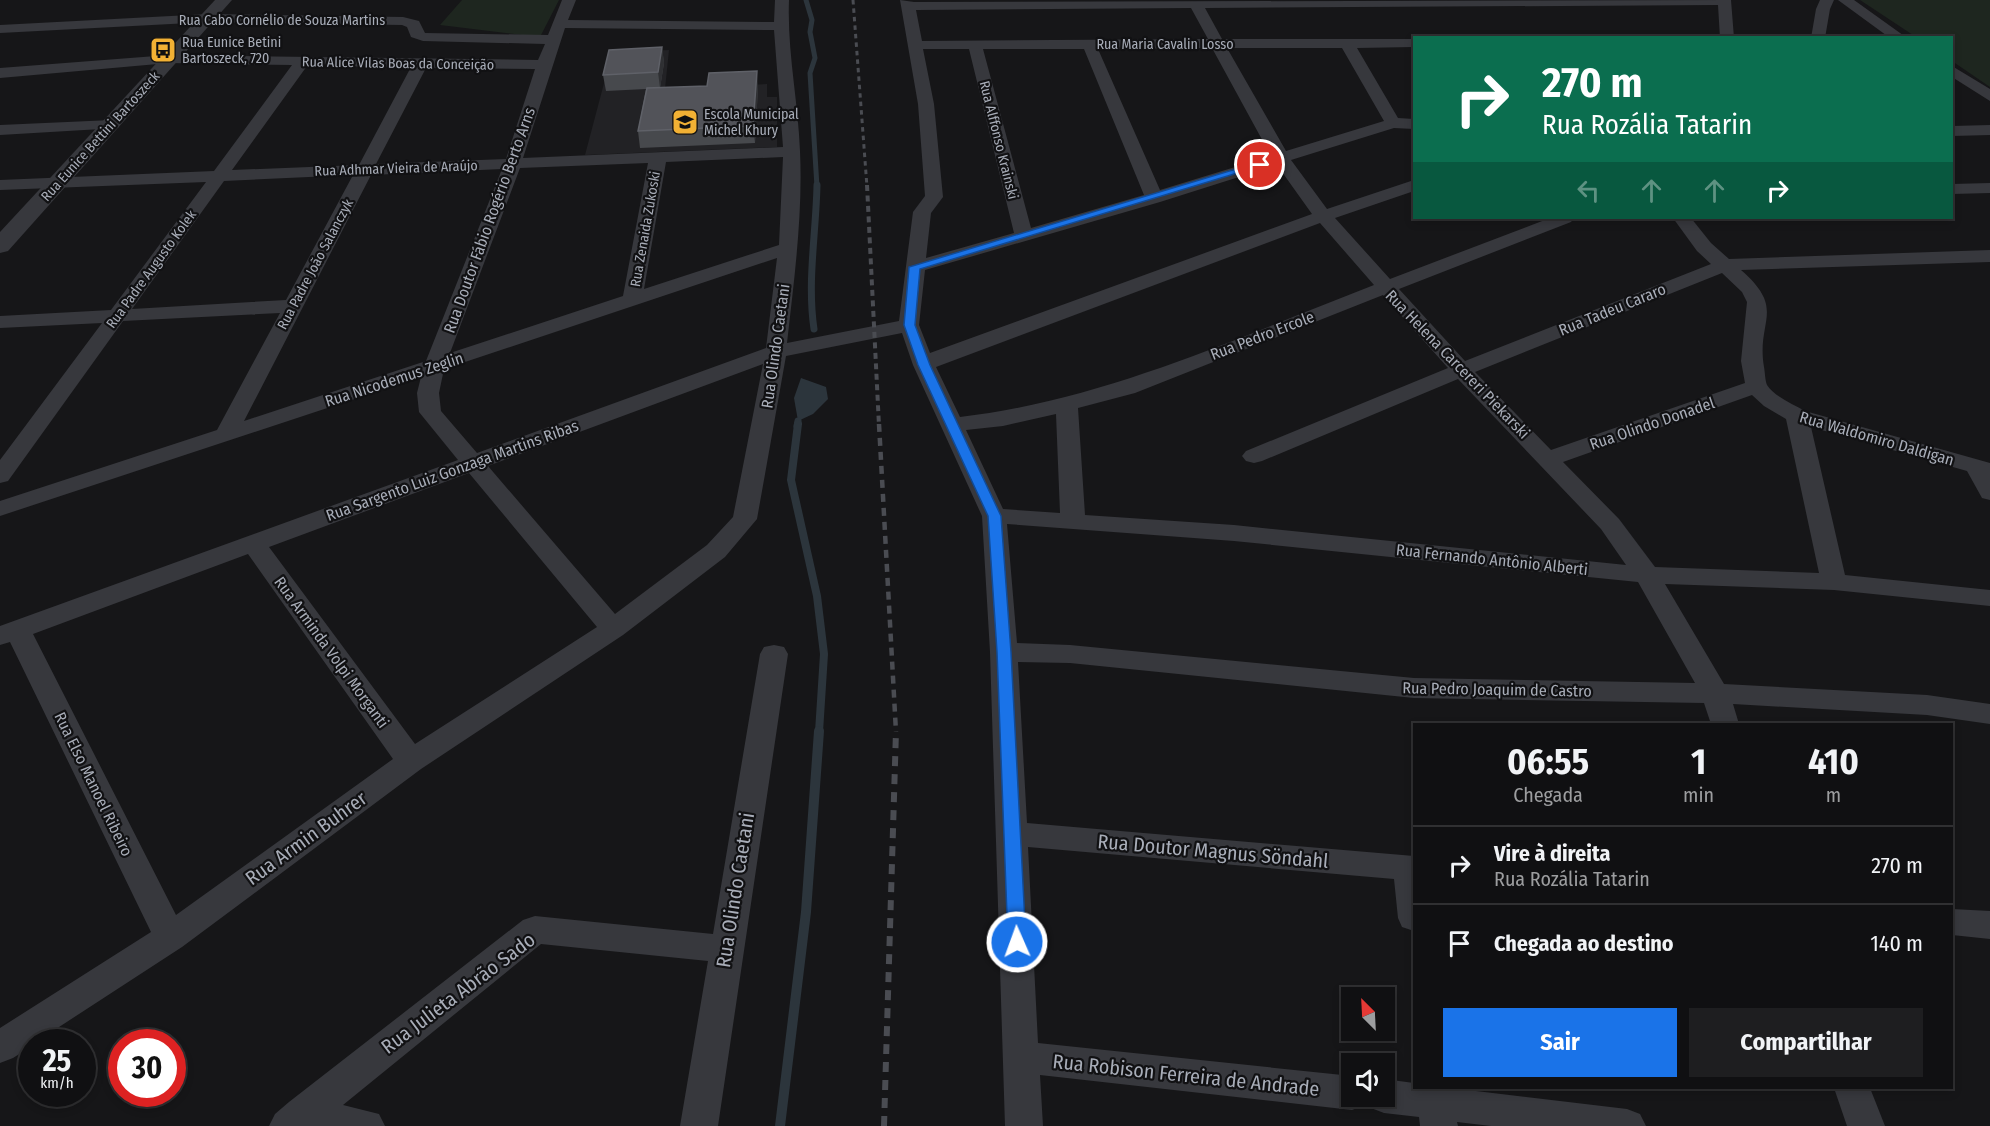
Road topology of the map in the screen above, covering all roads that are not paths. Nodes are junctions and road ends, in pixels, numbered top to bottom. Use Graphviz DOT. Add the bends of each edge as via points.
graph roads {
  1 [pos="224,0"];
  2 [pos="569,0"];
  3 [pos="782,0"];
  4 [pos="1725,0"];
  5 [pos="1827,0"];
  6 [pos="1845,0"];
  7 [pos="1195,2"];
  8 [pos="908,3"];
  9 [pos="209,18"];
  10 [pos="781,26"];
  11 [pos="0,29"];
  12 [pos="558,32"];
  13 [pos="1727,36"];
  14 [pos="1818,36"];
  15 [pos="1897,36"];
  16 [pos="1413,43"];
  17 [pos="1089,44"];
  18 [pos="1219,44"];
  19 [pos="1347,44"];
  20 [pos="915,45"];
  21 [pos="975,45"];
  22 [pos="169,59"];
  23 [pos="303,61"];
  24 [pos="421,63"];
  25 [pos="544,65"];
  26 [pos="0,73"];
  27 [pos="1955,75"];
  28 [pos="1990,96"];
  29 [pos="1393,123"];
  30 [pos="1413,124"];
  31 [pos="112,125"];
  32 [pos="0,130"];
  33 [pos="1990,130"];
  34 [pos="1953,131"];
  35 [pos="792,152"];
  36 [pos="658,158"];
  37 [pos="1281,158"];
  38 [pos="513,164"];
  39 [pos="365,169"];
  40 [pos="219,176"];
  41 [pos="58,182"];
  42 [pos="0,185"];
  43 [pos="1413,185"];
  44 [pos="1990,188"];
  45 [pos="1953,189"];
  46 [pos="1154,198"];
  47 [pos="1323,216"];
  48 [pos="1562,219"];
  49 [pos="1683,219"];
  50 [pos="1024,235"];
  51 [pos="0,246"];
  52 [pos="788,248"];
  53 [pos="1990,255"];
  54 [pos="1725,265"];
  55 [pos="915,267"];
  56 [pos="1384,287"];
  57 [pos="632,300"];
  58 [pos="293,306"];
  59 [pos="117,316"];
  60 [pos="0,322"];
  61 [pos="909,325"];
  62 [pos="777,352"];
  63 [pos="924,365"];
  64 [pos="434,367"];
  65 [pos="1461,370"];
  66 [pos="1755,386"];
  67 [pos="1066,405"];
  68 [pos="1797,416"];
  69 [pos="953,425"];
  70 [pos="225,434"];
  71 [pos="1254,456"];
  72 [pos="1548,459"];
  73 [pos="473,462"];
  74 [pos="1983,469"];
  75 [pos="0,476"];
  76 [pos="1990,493"];
  77 [pos="0,509"];
  78 [pos="994,516"];
  79 [pos="1073,523"];
  80 [pos="253,543"];
  81 [pos="1647,575"];
  82 [pos="1834,582"];
  83 [pos="1990,598"];
  84 [pos="613,629"];
  85 [pos="9,633"];
  86 [pos="1004,652"];
  87 [pos="774,654"];
  88 [pos="1715,693"];
  89 [pos="1990,714"];
  90 [pos="1725,723"];
  91 [pos="411,761"];
  92 [pos="1012,834"];
  93 [pos="1412,867"];
  94 [pos="1413,892"];
  95 [pos="1953,921"];
  96 [pos="1990,925"];
  97 [pos="170,938"];
  98 [pos="725,949"];
  99 [pos="0,1047"];
  100 [pos="1021,1057"];
  101 [pos="1852,1089"];
  102 [pos="1341,1092"];
  103 [pos="1395,1098"];
  104 [pos="1436,1105"];
  105 [pos="295,1120"];
  106 [pos="366,1126"];
  107 [pos="699,1126"];
  108 [pos="1024,1126"];
  109 [pos="1627,1126"];
  110 [pos="1866,1126"];
  1 -- 9 [label="street, Rua Eunice Bettini Bartoszeck"];
  2 -- 12 [label="street, Rua Doutor Fábio Rogério Berto Arns"];
  3 -- 10 [label="street, Rua Olindo Caetani"];
  4 -- 7 [label="street"];
  4 -- 13 [label="street"];
  5 -- 14 [label="street"];
  6 -- 15 [label="street"];
  7 -- 8 [label="street"];
  7 -- 18 [label="street, Rua Helena Carcereri Piekarski"];
  8 -- 20 [label="street"];
  9 -- 11 [label="street, Rua Cabo Cornélio de Souza Martins"];
  9 -- 12 [label="street, Rua Cabo Cornélio de Souza Martins" via="403,21 414,24 416,34 423,37"];
  9 -- 22 [label="street, Rua Eunice Bettini Bartoszeck"];
  10 -- 12 [label="street, Rua Cabo Cornélio de Souza Martins"];
  10 -- 35 [label="street, Rua Olindo Caetani"];
  12 -- 25 [label="street, Rua Doutor Fábio Rogério Berto Arns"];
  16 -- 19 [label="street, Rua Maria Cavalin Losso"];
  17 -- 18 [label="street, Rua Maria Cavalin Losso"];
  17 -- 21 [label="street, Rua Maria Cavalin Losso"];
  17 -- 46 [label="street"];
  18 -- 19 [label="street, Rua Maria Cavalin Losso"];
  18 -- 37 [label="street, Rua Helena Carcereri Piekarski"];
  19 -- 29 [label="street"];
  20 -- 21 [label="street, Rua Maria Cavalin Losso"];
  20 -- 55 [label="street" via="926,104 934,197 922,212"];
  21 -- 50 [label="street, Rua Alffonso Krainski"];
  22 -- 23 [label="street, Rua Alice Vilas Boas da Conceição"];
  22 -- 26 [label="street, Rua Alice Vilas Boas da Conceição"];
  22 -- 31 [label="street, Rua Eunice Bettini Bartoszeck"];
  23 -- 24 [label="street, Rua Alice Vilas Boas da Conceição"];
  23 -- 40 [label="street, Rua Padre Augusto Kolek"];
  24 -- 25 [label="street, Rua Alice Vilas Boas da Conceição"];
  24 -- 39 [label="street, Rua Padre João Salanczyk"];
  25 -- 38 [label="street, Rua Doutor Fábio Rogério Berto Arns"];
  27 -- 28 [label="street"];
  29 -- 30 [label="street"];
  29 -- 37 [label="street"];
  31 -- 32 [label="street"];
  31 -- 41 [label="street, Rua Eunice Bettini Bartoszeck"];
  33 -- 34 [label="street"];
  35 -- 36 [label="street, Rua Adhmar Vieira de Araújo"];
  35 -- 52 [label="street, Rua Olindo Caetani"];
  36 -- 38 [label="street, Rua Adhmar Vieira de Araújo"];
  36 -- 57 [label="street, Rua Zenaida Zukoski"];
  37 -- 46 [label="street"];
  37 -- 47 [label="street, Rua Helena Carcereri Piekarski"];
  38 -- 39 [label="street, Rua Adhmar Vieira de Araújo"];
  38 -- 64 [label="street, Rua Doutor Fábio Rogério Berto Arns"];
  39 -- 40 [label="street, Rua Adhmar Vieira de Araújo"];
  39 -- 58 [label="street, Rua Padre João Salanczyk"];
  40 -- 41 [label="street, Rua Adhmar Vieira de Araújo"];
  40 -- 59 [label="street, Rua Padre Augusto Kolek"];
  41 -- 42 [label="street, Rua Adhmar Vieira de Araújo"];
  41 -- 51 [label="street, Rua Eunice Bettini Bartoszeck"];
  43 -- 47 [label="street"];
  44 -- 45 [label="street"];
  46 -- 50 [label="street"];
  47 -- 56 [label="street, Rua Helena Carcereri Piekarski"];
  47 -- 63 [label="street"];
  48 -- 56 [label="street, Rua Pedro Ercole"];
  49 -- 54 [label="street" via="1704,247"];
  50 -- 55 [label="street"];
  52 -- 57 [label="street, Rua Nicodemus Zeglin"];
  52 -- 62 [label="street, Rua Olindo Caetani"];
  53 -- 54 [label="street, Rua Tadeu Cararo"];
  54 -- 65 [label="street, Rua Tadeu Cararo"];
  54 -- 66 [label="street" via="1751,290 1756,302 1752,361"];
  55 -- 61 [label="street"];
  56 -- 65 [label="street, Rua Helena Carcereri Piekarski"];
  56 -- 67 [label="street, Rua Pedro Ercole" via="1127,388"];
  57 -- 64 [label="street, Rua Nicodemus Zeglin"];
  58 -- 59 [label="street"];
  58 -- 70 [label="street, Rua Padre João Salanczyk"];
  59 -- 60 [label="street"];
  59 -- 75 [label="street, Rua Padre Augusto Kolek"];
  61 -- 62 [label="street, Rua Sargento Luiz Gonzaga Martins Ribas"];
  61 -- 63 [label="street"];
  62 -- 73 [label="street, Rua Sargento Luiz Gonzaga Martins Ribas"];
  62 -- 84 [label="street, Rua Olindo Caetani" via="745,519 716,551"];
  63 -- 69 [label="street"];
  64 -- 70 [label="street, Rua Nicodemus Zeglin"];
  64 -- 73 [label="street, Rua Doutor Fábio Rogério Berto Arns" via="428,393 430,412"];
  65 -- 71 [label="street, Rua Tadeu Cararo"];
  65 -- 72 [label="street, Rua Helena Carcereri Piekarski"];
  66 -- 68 [label="street, Rua Waldomiro Daldigan"];
  66 -- 72 [label="street, Rua Olindo Donadel"];
  67 -- 69 [label="street, Rua Pedro Ercole"];
  67 -- 79 [label="street"];
  68 -- 74 [label="street, Rua Waldomiro Daldigan"];
  68 -- 82 [label="street"];
  69 -- 78 [label="street"];
  70 -- 77 [label="street, Rua Nicodemus Zeglin"];
  72 -- 81 [label="street, Rua Helena Carcereri Piekarski" via="1610,524"];
  73 -- 80 [label="street, Rua Sargento Luiz Gonzaga Martins Ribas"];
  73 -- 84 [label="street, Rua Doutor Fábio Rogério Berto Arns"];
  74 -- 76 [label="street"];
  78 -- 79 [label="street, Rua Fernando Antônio Alberti"];
  78 -- 86 [label="street"];
  79 -- 81 [label="street, Rua Fernando Antônio Alberti" via="1234,533"];
  80 -- 85 [label="street, Rua Sargento Luiz Gonzaga Martins Ribas"];
  80 -- 91 [label="street, Rua Arminda Volpi Morganti"];
  81 -- 82 [label="street, Rua Fernando Antônio Alberti"];
  81 -- 88 [label="street, Rua Helena Carcereri Piekarski"];
  82 -- 83 [label="street, Rua Fernando Antônio Alberti"];
  84 -- 91 [label="street, Rua Armin Buhrer"];
  85 -- 97 [label="street, Rua Elso Manoel Ribeiro"];
  86 -- 88 [label="street, Rua Pedro Joaquim de Castro" via="1082,655 1414,688"];
  86 -- 92 [label="street"];
  87 -- 98 [label="street, Rua Olindo Caetani"];
  88 -- 89 [label="street, Rua Pedro Joaquim de Castro" via="1927,705"];
  88 -- 90 [label="street, Rua Helena Carcereri Piekarski"];
  91 -- 97 [label="street, Rua Armin Buhrer"];
  92 -- 93 [label="street, Rua Doutor Magnus Söndahl"];
  92 -- 100 [label="street"];
  93 -- 94 [label="street"];
  95 -- 96 [label="street"];
  97 -- 99 [label="street, Rua Armin Buhrer"];
  98 -- 105 [label="street, Rua Julieta Abrão Sado" via="535,930"];
  98 -- 107 [label="street, Rua Olindo Caetani"];
  100 -- 102 [label="street, Rua Robison Ferreira de Andrade"];
  100 -- 108 [label="street"];
  101 -- 110 [label="street"];
  103 -- 104 [label="street"];
  104 -- 109 [label="street"];
  105 -- 106 [label="street"];
}
